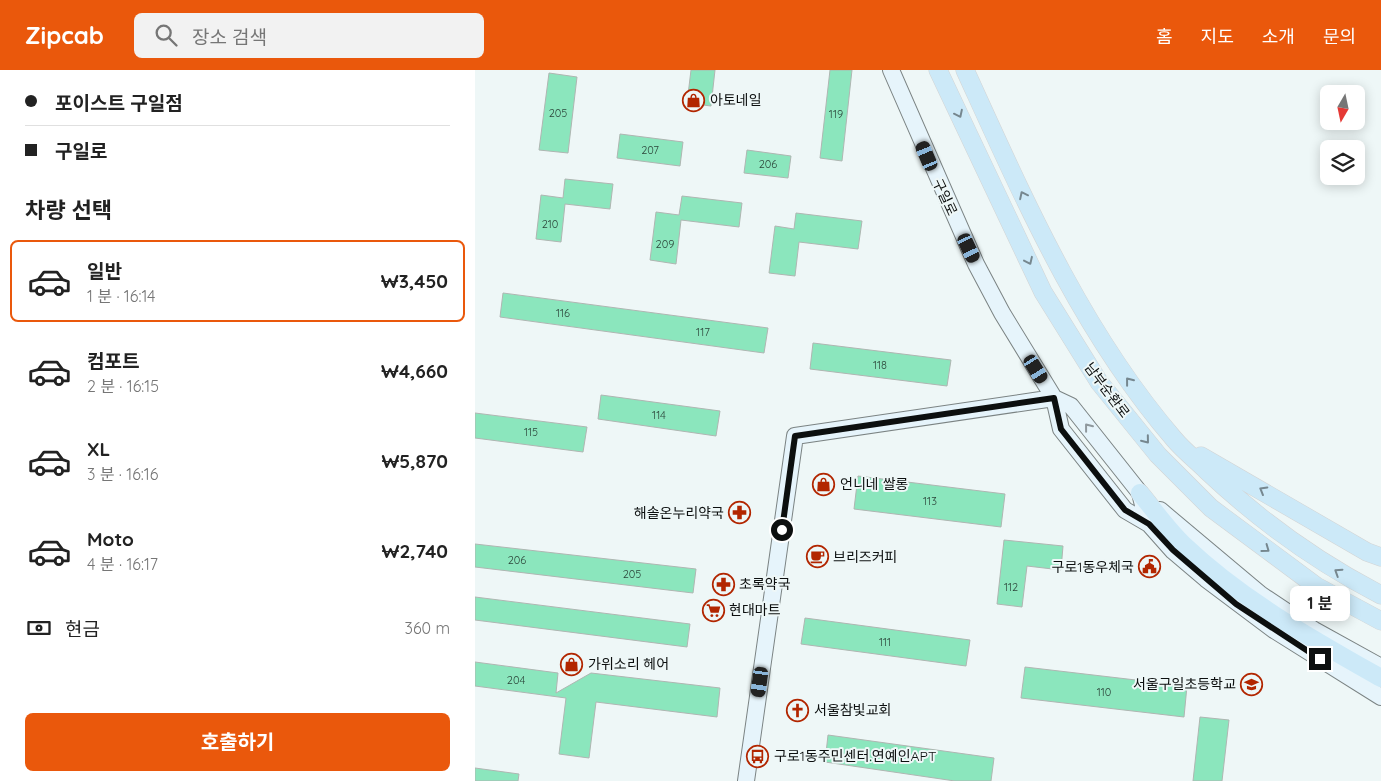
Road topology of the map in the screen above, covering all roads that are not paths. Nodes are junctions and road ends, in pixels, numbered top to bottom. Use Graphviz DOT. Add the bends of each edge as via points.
graph roads {
  1 [pos="891,70"];
  2 [pos="938,70"];
  3 [pos="965,70"];
  4 [pos="1054,398"];
  5 [pos="1175,440"];
  6 [pos="1140,493"];
  7 [pos="1149,524"];
  8 [pos="1381,557"];
  9 [pos="1381,595"];
  10 [pos="1381,621"];
  11 [pos="1381,667"];
  12 [pos="1381,678"];
  13 [pos="1381,696"];
  14 [pos="746,781"];
  1 -- 4 [label="main road, 구일로" via="976,264"];
  2 -- 10 [label="main road, 남부순환로, one-way" via="1043,292 1099,382 1158,454 1211,508 1316,586"];
  5 -- 3 [label="main road, 남부순환로, one-way" via="1118,367 1067,284"];
  6 -- 4 [label="main road, 구일로, one-way" via="1071,406"];
  4 -- 7 [label="main road, 구일로" via="1061,429 1125,510"];
  4 -- 14 [label="main road" via="795,436"];
  8 -- 5 [label="main road, one-way" via="1367,552"];
  9 -- 5 [label="main road, 남부순환로, one-way" via="1294,543 1233,496"];
  6 -- 7 [label="main road, 구일로"];
  6 -- 11 [label="main road" via="1260,594 1314,630"];
  6 -- 12 [label="main road" via="1183,544 1215,572 1307,636"];
  7 -- 13 [label="main road, 구일로" via="1173,550 1236,604"];
}
